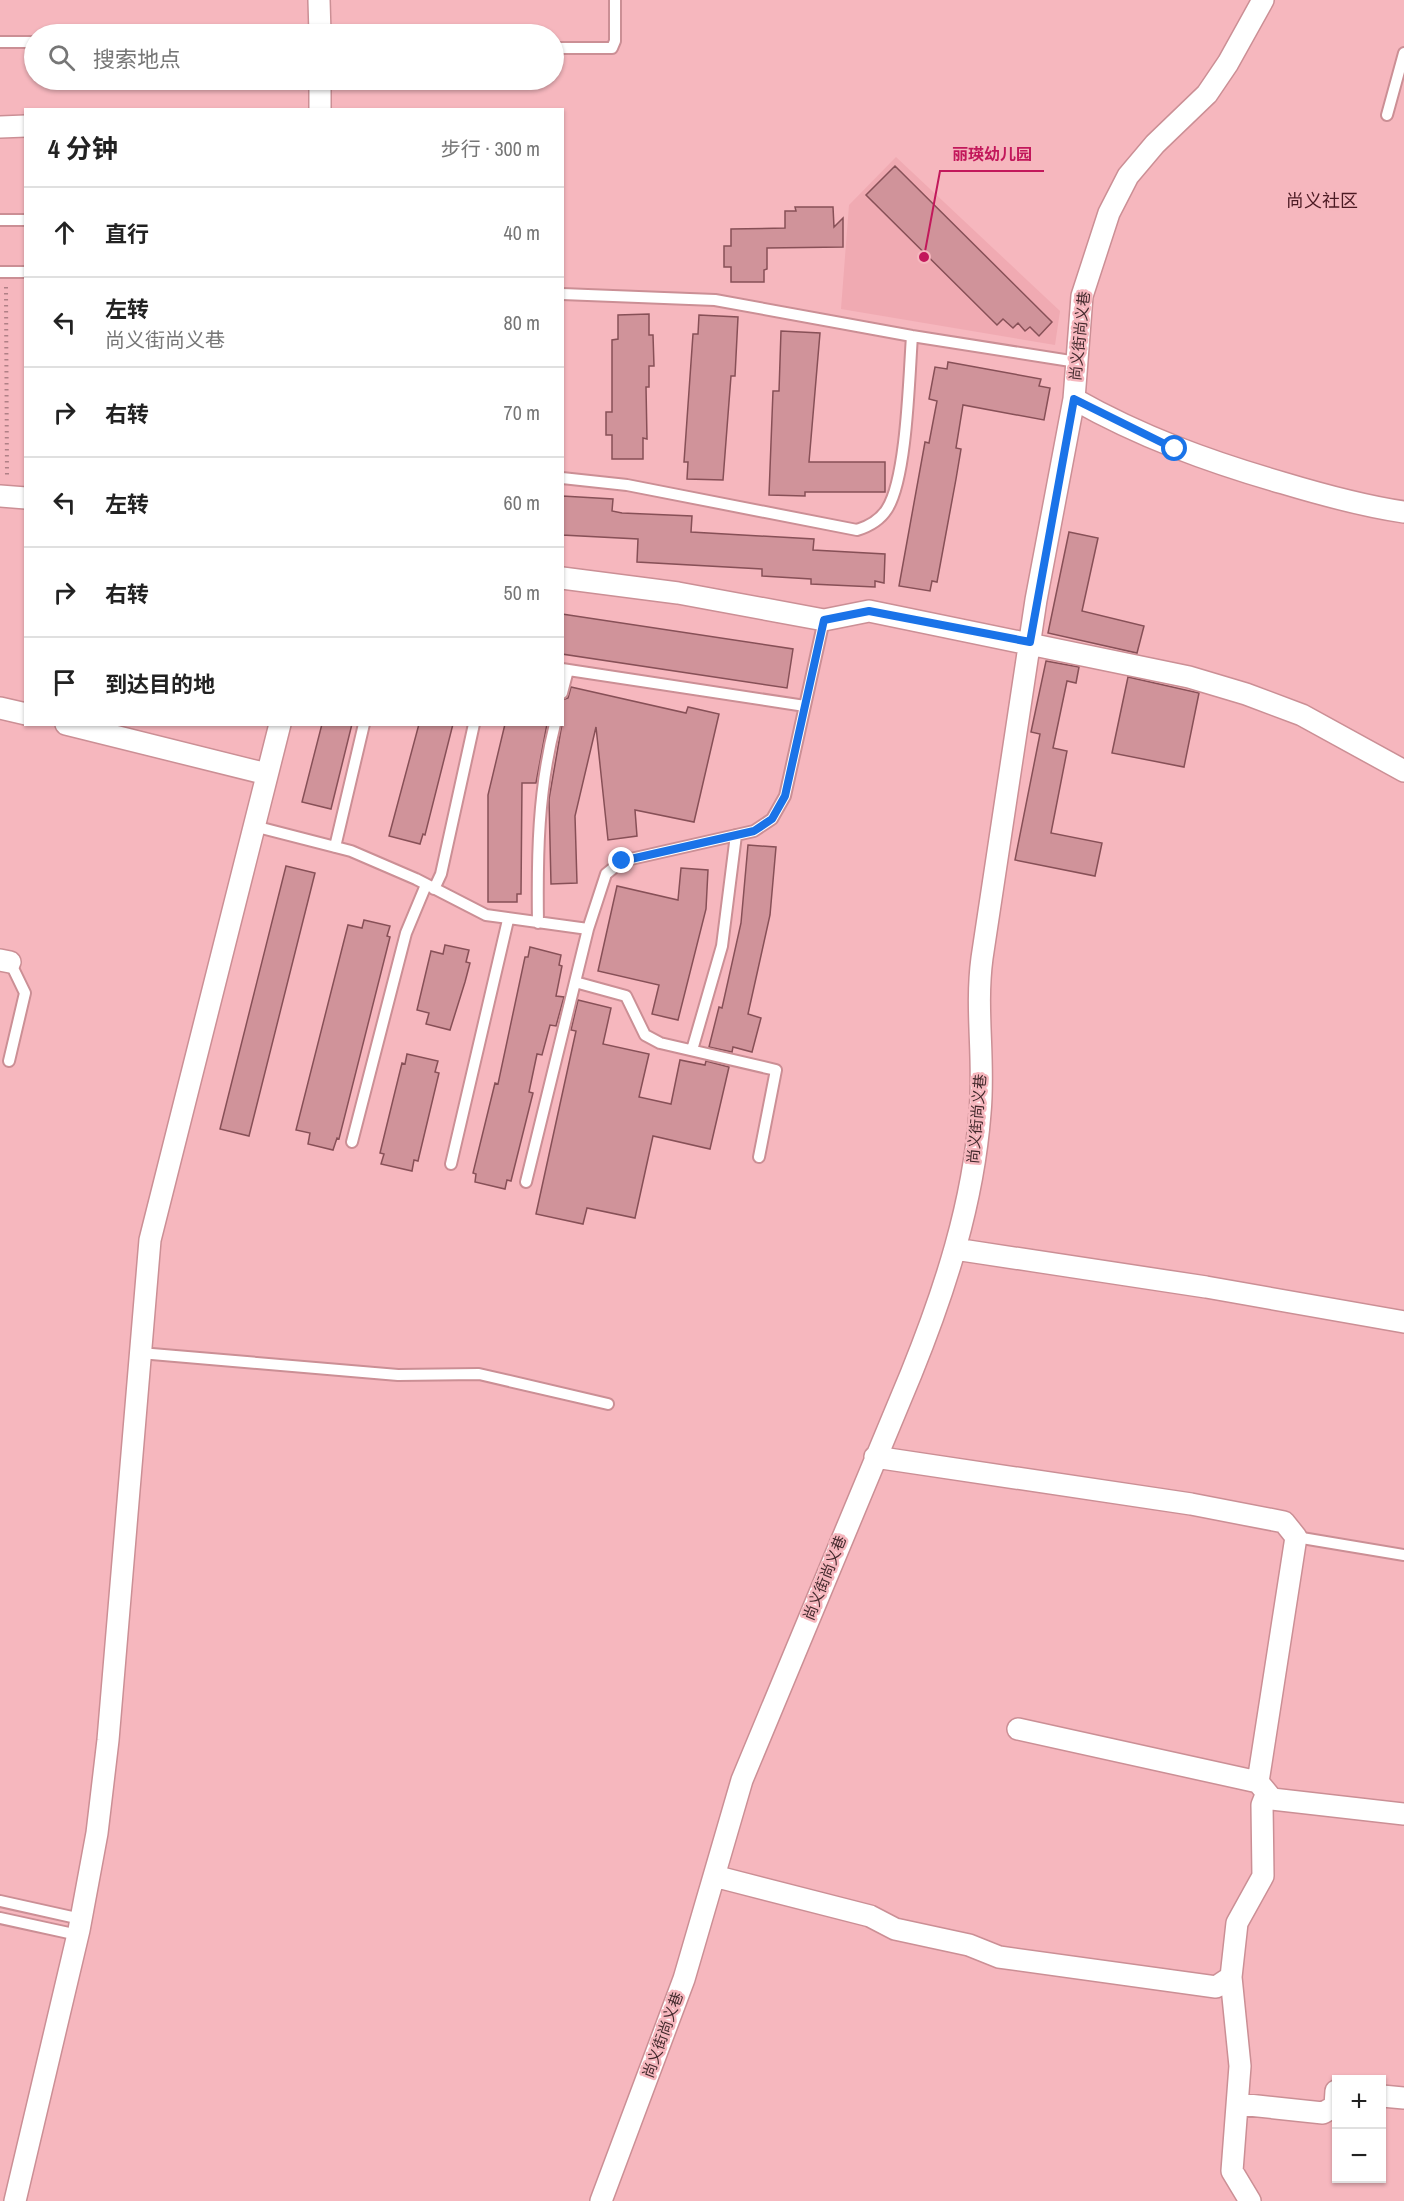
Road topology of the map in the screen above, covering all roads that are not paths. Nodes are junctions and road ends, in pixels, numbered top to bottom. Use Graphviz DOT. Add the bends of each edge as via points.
graph roads {
  1 [pos="319,0"];
  2 [pos="615,0"];
  3 [pos="1263,0"];
  4 [pos="320,24"];
  5 [pos="0,42"];
  6 [pos="24,42"];
  7 [pos="564,48"];
  8 [pos="1404,53"];
  9 [pos="320,90"];
  10 [pos="320,108"];
  11 [pos="1387,116"];
  12 [pos="24,126"];
  13 [pos="0,127"];
  14 [pos="0,220"];
  15 [pos="24,220"];
  16 [pos="3,272"];
  17 [pos="24,272"];
  18 [pos="564,294"];
  19 [pos="912,336"];
  20 [pos="1077,362"];
  21 [pos="1074,399"];
  22 [pos="564,478"];
  23 [pos="1404,512"];
  24 [pos="564,578"];
  25 [pos="824,620"];
  26 [pos="1030,642"];
  27 [pos="565,669"];
  28 [pos="805,706"];
  29 [pos="0,708"];
  30 [pos="24,714"];
  31 [pos="74,726"];
  32 [pos="279,726"];
  33 [pos="364,726"];
  34 [pos="474,726"];
  35 [pos="554,726"];
  36 [pos="1404,771"];
  37 [pos="267,774"];
  38 [pos="254,826"];
  39 [pos="736,835"];
  40 [pos="335,847"];
  41 [pos="430,887"];
  42 [pos="508,920"];
  43 [pos="538,922"];
  44 [pos="588,929"];
  45 [pos="5,961"];
  46 [pos="575,982"];
  47 [pos="692,1050"];
  48 [pos="9,1061"];
  49 [pos="352,1142"];
  50 [pos="759,1157"];
  51 [pos="451,1164"];
  52 [pos="526,1182"];
  53 [pos="955,1249"];
  54 [pos="1404,1322"];
  55 [pos="140,1353"];
  56 [pos="608,1404"];
  57 [pos="875,1457"];
  58 [pos="1296,1537"];
  59 [pos="1404,1555"];
  60 [pos="1018,1729"];
  61 [pos="1262,1788"];
  62 [pos="1404,1814"];
  63 [pos="714,1876"];
  64 [pos="0,1901"];
  65 [pos="0,1918"];
  66 [pos="80,1927"];
  67 [pos="1231,1977"];
  68 [pos="1386,2096"];
  69 [pos="1404,2098"];
  70 [pos="1239,2104"];
  71 [pos="1332,2108"];
  72 [pos="15,2201"];
  73 [pos="601,2201"];
  74 [pos="1250,2201"];
  1 -- 4 [label="street"];
  2 -- 7 [label="lane" via="612,48"];
  3 -- 20 [label="street, 尚义街尚义巷" via="1207,94 1141,159 1118,194 1082,296"];
  5 -- 6 [label="lane"];
  8 -- 11 [label="lane"];
  9 -- 10 [label="street"];
  12 -- 13 [label="street"];
  14 -- 15 [label="lane"];
  16 -- 17 [label="lane"];
  18 -- 19 [label="lane" via="715,300"];
  19 -- 20 [label="lane"];
  19 -- 22 [label="lane" via="901,467 888,508 867,527 858,530 627,485"];
  20 -- 21 [label="street, 尚义街尚义巷"];
  21 -- 23 [label="street" via="1142,435 1209,462 1334,498"];
  21 -- 26 [label="street, 尚义街尚义巷"];
  24 -- 25 [label="street" via="678,593"];
  25 -- 26 [label="street" via="869,611"];
  25 -- 28 [label="lane"];
  26 -- 36 [label="street" via="1189,677 1246,694 1302,715"];
  26 -- 53 [label="street, 尚义街尚义巷" via="978,985 983,1074 976,1155"];
  27 -- 28 [label="lane"];
  28 -- 39 [label="lane" via="778,812 763,826"];
  29 -- 30 [label="street"];
  31 -- 37 [label="street"];
  32 -- 37 [label="street"];
  33 -- 40 [label="lane"];
  34 -- 41 [label="lane" via="441,874"];
  35 -- 43 [label="lane" via="538,827"];
  37 -- 38 [label="street"];
  38 -- 40 [label="lane"];
  38 -- 55 [label="street" via="150,1240"];
  39 -- 44 [label="lane" via="622,861 606,874"];
  39 -- 47 [label="lane" via="722,946"];
  40 -- 41 [label="lane" via="351,850"];
  41 -- 42 [label="lane" via="486,915"];
  41 -- 49 [label="lane" via="406,933"];
  42 -- 43 [label="lane"];
  42 -- 51 [label="lane"];
  43 -- 44 [label="lane"];
  44 -- 46 [label="lane"];
  45 -- 48 [label="lane" via="25,993"];
  46 -- 47 [label="lane" via="626,996 645,1035 660,1043"];
  46 -- 52 [label="lane"];
  47 -- 50 [label="lane" via="776,1070"];
  53 -- 54 [label="street"];
  53 -- 57 [label="street, 尚义街尚义巷" via="930,1326"];
  55 -- 56 [label="lane" via="398,1376 479,1374"];
  55 -- 66 [label="street" via="108,1740"];
  57 -- 58 [label="street" via="1202,1506 1284,1522"];
  57 -- 63 [label="street, 尚义街尚义巷" via="742,1780"];
  58 -- 59 [label="lane"];
  58 -- 61 [label="street"];
  60 -- 61 [label="street"];
  61 -- 62 [label="street" via="1272,1799"];
  61 -- 67 [label="street" via="1263,1876 1237,1923"];
  63 -- 67 [label="street" via="870,1916 895,1929 969,1945 999,1957 1216,1987"];
  63 -- 73 [label="street, 尚义街尚义巷" via="684,1979"];
  64 -- 66 [label="lane"];
  65 -- 66 [label="lane"];
  66 -- 72 [label="street"];
  67 -- 70 [label="street" via="1238,2027"];
  68 -- 69 [label="street"];
  70 -- 71 [label="street" via="1323,2113"];
  70 -- 74 [label="street" via="1232,2171"];
}
